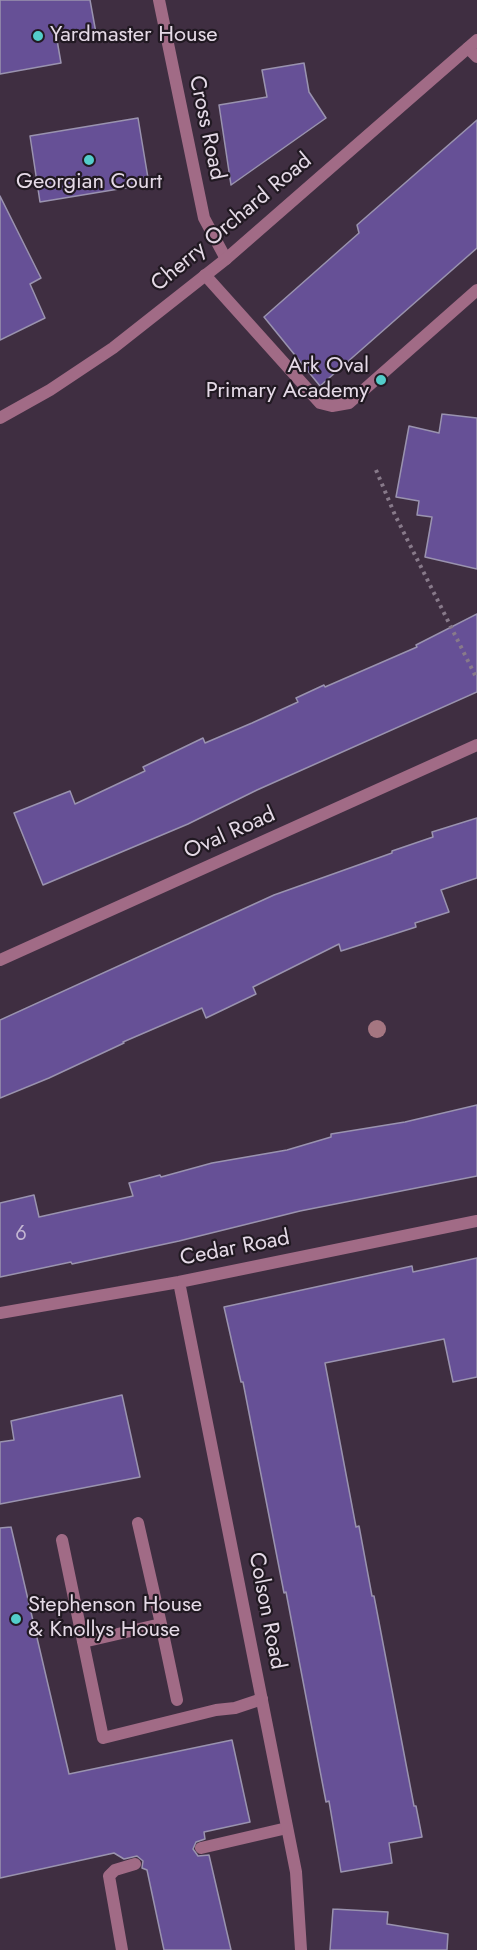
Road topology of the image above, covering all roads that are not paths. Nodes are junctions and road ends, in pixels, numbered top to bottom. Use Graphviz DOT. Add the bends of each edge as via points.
graph roads {
  1 [pos="159,0"];
  2 [pos="474,48"];
  3 [pos="226,259"];
  4 [pos="205,275"];
  5 [pos="477,290"];
  6 [pos="0,418"];
  7 [pos="477,745"];
  8 [pos="0,960"];
  9 [pos="477,1221"];
  10 [pos="179,1282"];
  11 [pos="4,1312"];
  12 [pos="138,1523"];
  13 [pos="62,1540"];
  14 [pos="161,1624"];
  15 [pos="83,1642"];
  16 [pos="262,1699"];
  17 [pos="177,1701"];
  18 [pos="287,1828"];
  19 [pos="201,1848"];
  20 [pos="135,1864"];
  21 [pos="122,1950"];
  22 [pos="301,1950"];
  1 -- 3 [label="street, Cross Road" via="204,218"];
  2 -- 3 [label="street, Cherry Orchard Road"];
  3 -- 4 [label="street, Cherry Orchard Road"];
  4 -- 5 [label="street" via="320,403 332,406 349,403"];
  4 -- 6 [label="street, Cherry Orchard Road" via="112,348"];
  7 -- 8 [label="street, Oval Road"];
  9 -- 10 [label="street, Cedar Road"];
  10 -- 11 [label="street, Cedar Road"];
  10 -- 16 [label="street, Colson Road"];
  12 -- 14 [label="street"];
  13 -- 15 [label="street"];
  14 -- 15 [label="street"];
  14 -- 17 [label="street"];
  15 -- 16 [label="street" via="103,1738"];
  16 -- 18 [label="street, Colson Road"];
  18 -- 19 [label="street"];
  18 -- 22 [label="street, Colson Road" via="296,1872"];
  20 -- 21 [label="street" via="109,1876"];
}
